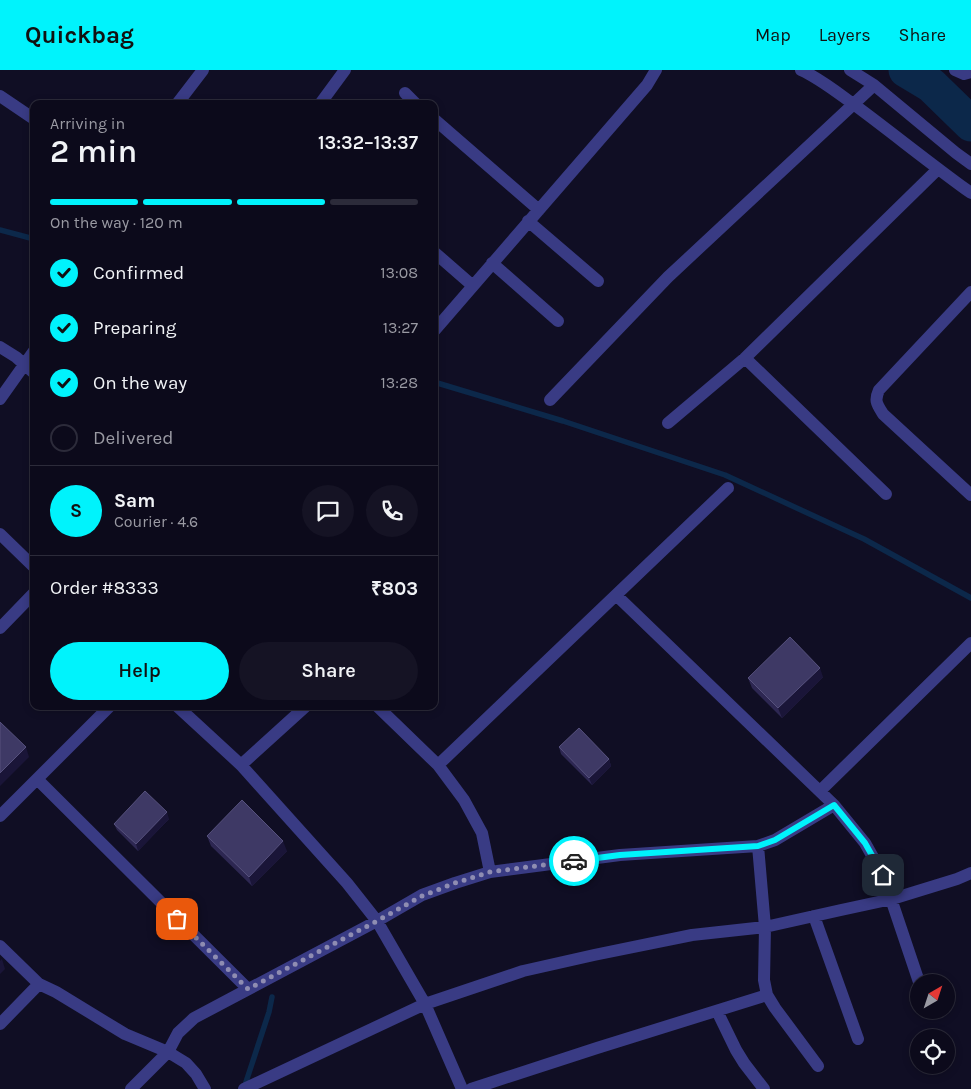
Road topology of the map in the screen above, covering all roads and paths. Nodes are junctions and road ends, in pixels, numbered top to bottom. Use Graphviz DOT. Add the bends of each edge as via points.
graph roads {
  1 [pos="204,70"];
  2 [pos="345,70"];
  3 [pos="656,70"];
  4 [pos="801,70"];
  5 [pos="850,70"];
  6 [pos="955,70"];
  7 [pos="971,72"];
  8 [pos="874,85"];
  9 [pos="404,94"];
  10 [pos="0,96"];
  11 [pos="180,100"];
  12 [pos="323,100"];
  13 [pos="411,100"];
  14 [pos="853,104"];
  15 [pos="30,116"];
  16 [pos="438,122"];
  17 [pos="971,164"];
  18 [pos="938,169"];
  19 [pos="971,193"];
  20 [pos="539,210"];
  21 [pos="528,221"];
  22 [pos="438,256"];
  23 [pos="492,264"];
  24 [pos="598,281"];
  25 [pos="472,286"];
  26 [pos="971,292"];
  27 [pos="558,321"];
  28 [pos="438,326"];
  29 [pos="0,347"];
  30 [pos="745,358"];
  31 [pos="29,369"];
  32 [pos="0,399"];
  33 [pos="550,400"];
  34 [pos="668,423"];
  35 [pos="728,488"];
  36 [pos="886,494"];
  37 [pos="971,495"];
  38 [pos="0,534"];
  39 [pos="30,563"];
  40 [pos="616,595"];
  41 [pos="30,597"];
  42 [pos="0,628"];
  43 [pos="971,643"];
  44 [pos="106,710"];
  45 [pos="182,710"];
  46 [pos="302,710"];
  47 [pos="380,710"];
  48 [pos="438,764"];
  49 [pos="241,765"];
  50 [pos="37,779"];
  51 [pos="820,791"];
  52 [pos="834,805"];
  53 [pos="0,816"];
  54 [pos="758,846"];
  55 [pos="490,872"];
  56 [pos="971,873"];
  57 [pos="892,899"];
  58 [pos="814,916"];
  59 [pos="377,921"];
  60 [pos="765,927"];
  61 [pos="0,946"];
  62 [pos="916,974"];
  63 [pos="39,984"];
  64 [pos="248,989"];
  65 [pos="767,995"];
  66 [pos="425,1004"];
  67 [pos="717,1011"];
  68 [pos="0,1024"];
  69 [pos="858,1039"];
  70 [pos="168,1052"];
  71 [pos="818,1066"];
  72 [pos="130,1089"];
  73 [pos="205,1089"];
  74 [pos="244,1089"];
  75 [pos="462,1089"];
  76 [pos="472,1089"];
  77 [pos="764,1089"];
  1 -- 11 [label="street"];
  2 -- 12 [label="street"];
  3 -- 20 [label="street" via="647,85"];
  4 -- 14 [label="street"];
  5 -- 8 [label="street"];
  6 -- 7 [label="street" via="964,74"];
  8 -- 14 [label="street"];
  8 -- 17 [label="street"];
  9 -- 13 [label="street"];
  10 -- 15 [label="street"];
  14 -- 18 [label="street"];
  14 -- 33 [label="street" via="668,277"];
  16 -- 20 [label="street"];
  18 -- 19 [label="street"];
  18 -- 30 [label="street"];
  20 -- 21 [label="street"];
  21 -- 23 [label="street"];
  21 -- 24 [label="street"];
  22 -- 25 [label="street"];
  23 -- 25 [label="street"];
  23 -- 27 [label="street"];
  25 -- 28 [label="street"];
  26 -- 37 [label="street" via="876,397 883,414"];
  29 -- 31 [label="street"];
  30 -- 34 [label="street"];
  30 -- 36 [label="street"];
  31 -- 32 [label="street"];
  35 -- 40 [label="street"];
  38 -- 39 [label="street"];
  40 -- 48 [label="street"];
  40 -- 51 [label="street"];
  41 -- 42 [label="street"];
  43 -- 51 [label="street"];
  44 -- 50 [label="street"];
  45 -- 49 [label="street"];
  46 -- 49 [label="street"];
  47 -- 48 [label="street"];
  48 -- 55 [label="street" via="482,832"];
  49 -- 59 [label="street" via="347,882"];
  50 -- 53 [label="street"];
  50 -- 64 [label="street"];
  51 -- 52 [label="street"];
  52 -- 54 [label="street" via="775,840"];
  52 -- 57 [label="street" via="875,859"];
  54 -- 55 [label="street" via="620,855"];
  54 -- 60 [label="street"];
  55 -- 59 [label="street" via="422,896"];
  56 -- 57 [label="street"];
  57 -- 58 [label="street"];
  57 -- 62 [label="street"];
  58 -- 60 [label="street"];
  58 -- 69 [label="street"];
  59 -- 64 [label="street"];
  59 -- 66 [label="street"];
  60 -- 65 [label="street" via="764,980"];
  60 -- 66 [label="street" via="692,935 523,971"];
  61 -- 63 [label="street"];
  63 -- 68 [label="street"];
  63 -- 70 [label="street" via="125,1034"];
  64 -- 70 [label="street" via="194,1018 178,1033"];
  65 -- 67 [label="street"];
  65 -- 71 [label="street"];
  66 -- 74 [label="street"];
  66 -- 75 [label="street"];
  67 -- 76 [label="street"];
  67 -- 77 [label="street" via="744,1064"];
  70 -- 72 [label="street"];
  70 -- 73 [label="street" via="186,1063"];
}
